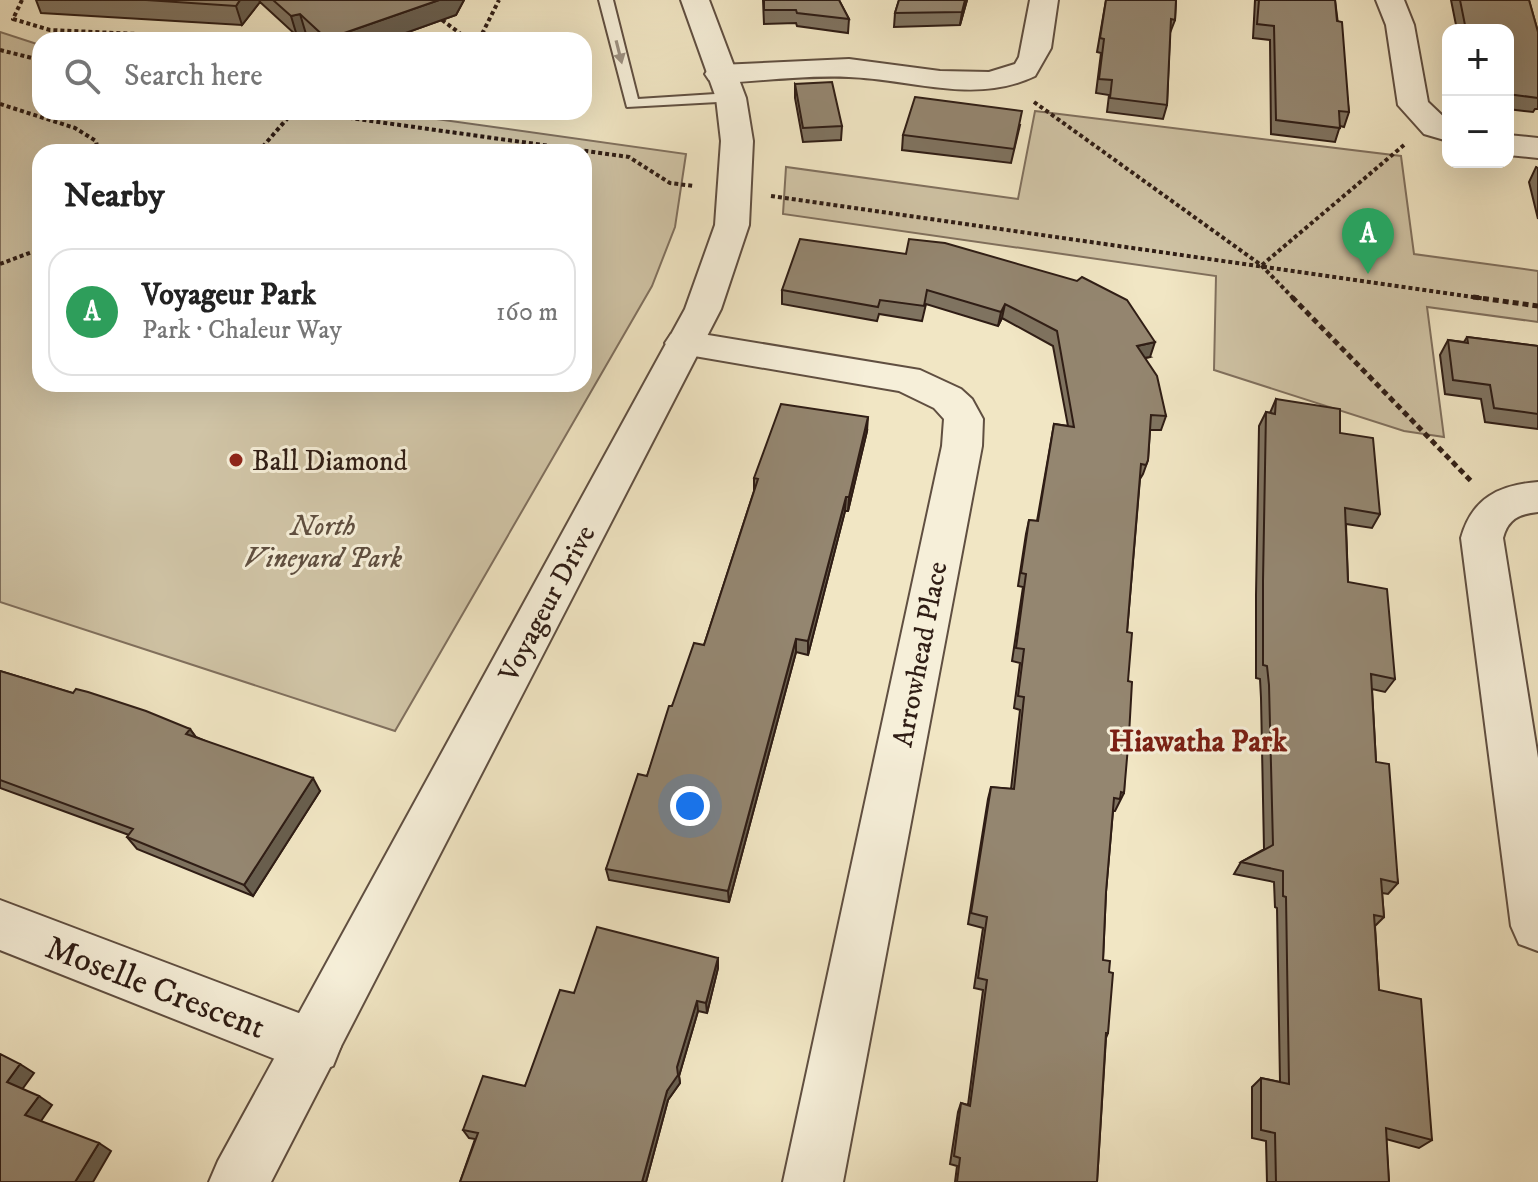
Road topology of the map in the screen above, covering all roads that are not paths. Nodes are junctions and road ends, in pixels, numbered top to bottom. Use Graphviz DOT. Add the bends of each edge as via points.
graph roads {
  1 [pos="606,0"];
  2 [pos="695,0"];
  3 [pos="1044,0"];
  4 [pos="1390,0"];
  5 [pos="725,86"];
  6 [pos="1441,129"];
  7 [pos="1514,146"];
  8 [pos="1538,148"];
  9 [pos="684,343"];
  10 [pos="1519,502"];
  11 [pos="0,925"];
  12 [pos="1538,926"];
  13 [pos="313,1046"];
  14 [pos="239,1182"];
  15 [pos="813,1182"];
  1 -- 5 [label="lane, one-way" via="632,104"];
  2 -- 5 [label="street, Voyageur Drive"];
  3 -- 5 [label="street" via="1032,63 1008,78 971,81 845,68"];
  4 -- 6 [label="street" via="1400,25 1413,105"];
  5 -- 9 [label="street, Voyageur Drive" via="737,141 732,225 703,309"];
  7 -- 8 [label="street"];
  9 -- 13 [label="street, Voyageur Drive"];
  9 -- 15 [label="street, Arrowhead Place" via="907,379 939,392 959,409 967,427"];
  10 -- 12 [label="street" via="1486,520 1482,538"];
  11 -- 13 [label="street, Moselle Crescent"];
  13 -- 14 [label="street, Voyageur Drive"];
}
